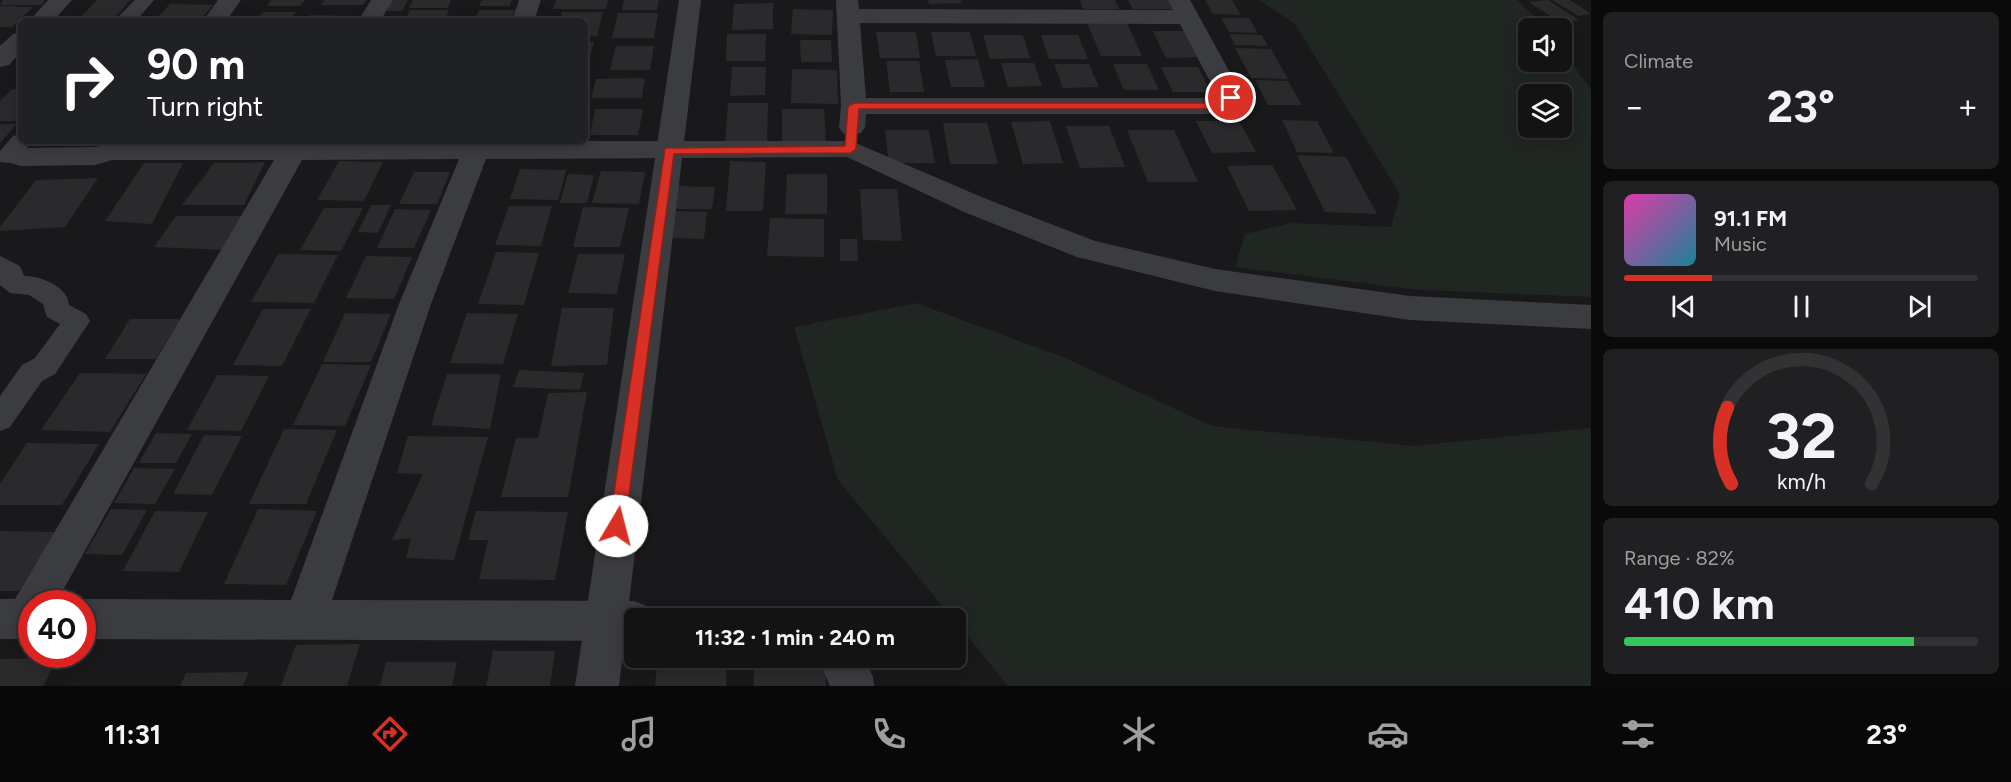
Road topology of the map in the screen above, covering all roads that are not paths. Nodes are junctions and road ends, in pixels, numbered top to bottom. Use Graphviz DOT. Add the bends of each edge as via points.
graph roads {
  1 [pos="61,0"];
  2 [pos="145,0"];
  3 [pos="230,0"];
  4 [pos="382,0"];
  5 [pos="530,0"];
  6 [pos="690,0"];
  7 [pos="848,8"];
  8 [pos="1184,9"];
  9 [pos="43,18"];
  10 [pos="128,18"];
  11 [pos="216,18"];
  12 [pos="371,18"];
  13 [pos="524,18"];
  14 [pos="18,42"];
  15 [pos="0,60"];
  16 [pos="854,106"];
  17 [pos="296,146"];
  18 [pos="478,146"];
  19 [pos="117,147"];
  20 [pos="851,149"];
  21 [pos="669,151"];
  22 [pos="13,156"];
  23 [pos="0,265"];
  24 [pos="1591,316"];
  25 [pos="0,419"];
  26 [pos="39,590"];
  27 [pos="96,619"];
  28 [pos="305,619"];
  29 [pos="620,621"];
  30 [pos="845,668"];
  31 [pos="597,686"];
  32 [pos="852,686"];
  1 -- 9 [label="street"];
  2 -- 10 [label="street"];
  3 -- 11 [label="street"];
  4 -- 12 [label="street"];
  5 -- 13 [label="street"];
  6 -- 21 [label="street"];
  7 -- 8 [label="street"];
  7 -- 16 [label="street"];
  8 -- 16 [label="street" via="1231,98 1213,106"];
  14 -- 15 [label="street"];
  16 -- 20 [label="street"];
  17 -- 18 [label="street"];
  17 -- 19 [label="street"];
  17 -- 26 [label="street"];
  18 -- 21 [label="street"];
  18 -- 28 [label="street" via="415,304"];
  19 -- 22 [label="street" via="95,156"];
  20 -- 21 [label="street"];
  20 -- 24 [label="street" via="1088,250 1215,280 1410,308"];
  21 -- 29 [label="street"];
  23 -- 25 [label="street" via="10,272 9,279 19,286 33,285 56,300 56,310 76,321 45,366 32,373"];
  27 -- 28 [label="street"];
  28 -- 29 [label="street"];
  29 -- 31 [label="street"];
  30 -- 32 [label="street"];
}
